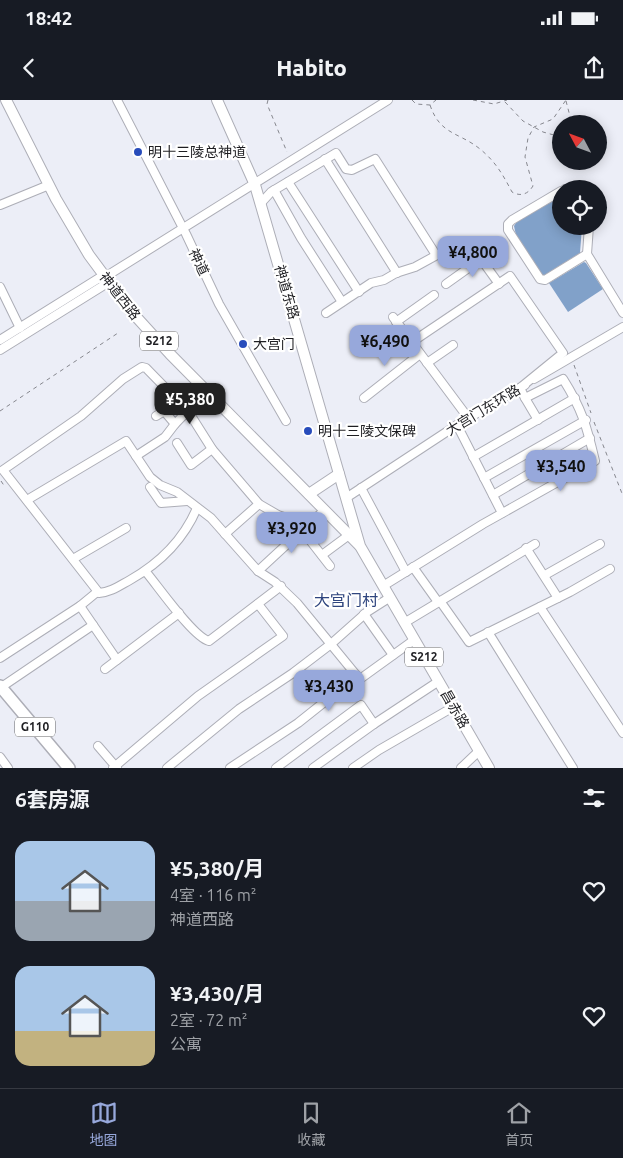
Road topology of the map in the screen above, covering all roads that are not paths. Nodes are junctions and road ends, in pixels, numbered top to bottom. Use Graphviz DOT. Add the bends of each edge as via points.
graph roads {
  1 [pos="117,100"];
  2 [pos="217,100"];
  3 [pos="388,100"];
  4 [pos="4,103"];
  5 [pos="328,139"];
  6 [pos="336,153"];
  7 [pos="325,159"];
  8 [pos="288,182"];
  9 [pos="255,185"];
  10 [pos="49,186"];
  11 [pos="274,190"];
  12 [pos="552,196"];
  13 [pos="261,203"];
  14 [pos="0,205"];
  15 [pos="184,229"];
  16 [pos="588,235"];
  17 [pos="457,244"];
  18 [pos="586,254"];
  19 [pos="436,255"];
  20 [pos="397,273"];
  21 [pos="106,278"];
  22 [pos="446,284"];
  23 [pos="499,284"];
  24 [pos="0,287"];
  25 [pos="359,292"];
  26 [pos="434,295"];
  27 [pos="342,302"];
  28 [pos="326,313"];
  29 [pos="623,313"];
  30 [pos="623,327"];
  31 [pos="20,328"];
  32 [pos="0,340"];
  33 [pos="412,342"];
  34 [pos="453,345"];
  35 [pos="0,350"];
  36 [pos="420,354"];
  37 [pos="427,363"];
  38 [pos="520,388"];
  39 [pos="207,391"];
  40 [pos="364,398"];
  41 [pos="526,398"];
  42 [pos="575,398"];
  43 [pos="188,411"];
  44 [pos="156,416"];
  45 [pos="469,418"];
  46 [pos="538,420"];
  47 [pos="586,420"];
  48 [pos="286,421"];
  49 [pos="175,424"];
  50 [pos="457,425"];
  51 [pos="590,438"];
  52 [pos="177,443"];
  53 [pos="212,449"];
  54 [pos="136,456"];
  55 [pos="473,457"];
  56 [pos="0,461"];
  57 [pos="4,470"];
  58 [pos="339,474"];
  59 [pos="484,478"];
  60 [pos="150,487"];
  61 [pos="361,488"];
  62 [pos="309,494"];
  63 [pos="493,495"];
  64 [pos="346,498"];
  65 [pos="27,500"];
  66 [pos="187,501"];
  67 [pos="259,504"];
  68 [pos="197,508"];
  69 [pos="325,510"];
  70 [pos="502,513"];
  71 [pos="312,521"];
  72 [pos="126,528"];
  73 [pos="302,530"];
  74 [pos="225,534"];
  75 [pos="349,535"];
  76 [pos="535,544"];
  77 [pos="600,544"];
  78 [pos="360,546"];
  79 [pos="526,548"];
  80 [pos="322,555"];
  81 [pos="73,560"];
  82 [pos="330,566"];
  83 [pos="414,567"];
  84 [pos="610,569"];
  85 [pos="258,571"];
  86 [pos="146,572"];
  87 [pos="406,572"];
  88 [pos="545,575"];
  89 [pos="281,586"];
  90 [pos="383,586"];
  91 [pos="97,592"];
  92 [pos="389,598"];
  93 [pos="558,598"];
  94 [pos="439,601"];
  95 [pos="258,604"];
  96 [pos="80,606"];
  97 [pos="540,607"];
  98 [pos="179,613"];
  99 [pos="364,614"];
  100 [pos="404,623"];
  101 [pos="93,625"];
  102 [pos="488,632"];
  103 [pos="414,640"];
  104 [pos="332,644"];
  105 [pos="393,655"];
  106 [pos="0,658"];
  107 [pos="117,660"];
  108 [pos="105,669"];
  109 [pos="357,676"];
  110 [pos="439,680"];
  111 [pos="0,688"];
  112 [pos="455,706"];
  113 [pos="374,724"];
  114 [pos="623,733"];
  115 [pos="98,746"];
  116 [pos="479,751"];
  117 [pos="0,757"];
  118 [pos="115,767"];
  119 [pos="8,768"];
  120 [pos="64,768"];
  121 [pos="69,768"];
  122 [pos="167,768"];
  123 [pos="230,768"];
  124 [pos="276,768"];
  125 [pos="313,768"];
  126 [pos="353,768"];
  127 [pos="461,768"];
  128 [pos="489,768"];
  129 [pos="573,768"];
  1 -- 15 [label="street, 神道"];
  2 -- 9 [label="main road, 神道东路 / S212"];
  3 -- 5 [label="street"];
  4 -- 10 [label="main road, 神道西路 / S212"];
  5 -- 6 [label="street"];
  5 -- 9 [label="street"];
  6 -- 7 [label="street"];
  6 -- 19 [label="street" via="346,169 352,170 375,159"];
  7 -- 8 [label="street"];
  7 -- 20 [label="street"];
  8 -- 11 [label="street"];
  8 -- 25 [label="street"];
  9 -- 13 [label="main road, 神道东路 / S212"];
  9 -- 15 [label="street"];
  10 -- 14 [label="street"];
  10 -- 21 [label="main road, 神道西路 / S212"];
  11 -- 13 [label="street"];
  11 -- 27 [label="street"];
  12 -- 18 [label="street" via="512,220 508,230 540,279 545,280"];
  13 -- 58 [label="main road, 神道东路 / S212"];
  15 -- 21 [label="street"];
  15 -- 48 [label="street, 神道" via="219,304"];
  16 -- 18 [label="street"];
  17 -- 19 [label="street"];
  18 -- 29 [label="street"];
  19 -- 20 [label="street"];
  20 -- 25 [label="street"];
  21 -- 31 [label="street"];
  21 -- 35 [label="street"];
  21 -- 39 [label="main road, 神道西路 / S212" via="129,309"];
  22 -- 23 [label="street" via="481,259"];
  23 -- 33 [label="street"];
  23 -- 38 [label="street" via="510,276 563,353"];
  24 -- 31 [label="street"];
  25 -- 27 [label="street"];
  26 -- 33 [label="street" via="395,319"];
  27 -- 28 [label="street"];
  30 -- 38 [label="street, 大宫门东环路"];
  31 -- 32 [label="street"];
  33 -- 36 [label="street"];
  34 -- 37 [label="street"];
  36 -- 37 [label="street"];
  36 -- 40 [label="street"];
  37 -- 45 [label="street"];
  38 -- 41 [label="street"];
  38 -- 45 [label="street, 大宫门东环路"];
  39 -- 43 [label="street"];
  39 -- 62 [label="main road, 神道西路 / S212"];
  41 -- 42 [label="street" via="563,379"];
  41 -- 46 [label="street"];
  42 -- 46 [label="street"];
  42 -- 47 [label="street"];
  43 -- 49 [label="street"];
  43 -- 53 [label="street"];
  43 -- 57 [label="street" via="142,367 123,379 81,416"];
  44 -- 49 [label="street" via="164,411"];
  45 -- 50 [label="street, 大宫门东环路"];
  46 -- 55 [label="street"];
  47 -- 51 [label="street"];
  47 -- 59 [label="street"];
  49 -- 54 [label="street" via="165,437"];
  50 -- 55 [label="street"];
  50 -- 61 [label="street, 大宫门东环路"];
  51 -- 63 [label="street"];
  51 -- 70 [label="street" via="596,461"];
  52 -- 53 [label="street" via="190,465"];
  53 -- 67 [label="street"];
  54 -- 65 [label="street" via="126,441"];
  54 -- 66 [label="street" via="150,477"];
  55 -- 59 [label="street"];
  56 -- 57 [label="street"];
  57 -- 65 [label="street"];
  58 -- 62 [label="main road" via="322,482"];
  58 -- 64 [label="main road, 神道东路 / S212"];
  59 -- 63 [label="street"];
  60 -- 66 [label="street" via="161,503"];
  61 -- 64 [label="street, 大宫门东环路"];
  61 -- 87 [label="street"];
  62 -- 69 [label="main road, 神道西路 / S212"];
  63 -- 70 [label="street"];
  64 -- 78 [label="main road, 神道东路 / S212"];
  65 -- 81 [label="street"];
  66 -- 68 [label="street"];
  67 -- 71 [label="street" via="295,521"];
  67 -- 74 [label="street"];
  68 -- 74 [label="street"];
  68 -- 86 [label="street" via="179,540"];
  69 -- 71 [label="street"];
  69 -- 75 [label="main road, 神道西路 / S212"];
  70 -- 83 [label="street"];
  71 -- 73 [label="street"];
  72 -- 81 [label="street"];
  73 -- 80 [label="street"];
  73 -- 85 [label="street"];
  74 -- 85 [label="street"];
  75 -- 78 [label="main road, 神道西路 / S212"];
  75 -- 80 [label="street"];
  76 -- 79 [label="street"];
  77 -- 88 [label="street"];
  78 -- 90 [label="main road, 昌赤路 / S212"];
  79 -- 88 [label="street"];
  79 -- 94 [label="street"];
  80 -- 82 [label="street"];
  81 -- 91 [label="street"];
  83 -- 87 [label="street"];
  83 -- 94 [label="street"];
  84 -- 93 [label="street"];
  85 -- 89 [label="street"];
  86 -- 91 [label="street" via="109,592"];
  86 -- 98 [label="street"];
  87 -- 90 [label="street"];
  88 -- 93 [label="street"];
  89 -- 95 [label="street"];
  89 -- 104 [label="street"];
  90 -- 92 [label="main road, 昌赤路 / S212"];
  91 -- 96 [label="street"];
  92 -- 99 [label="street"];
  92 -- 100 [label="main road, 昌赤路 / S212"];
  93 -- 97 [label="street"];
  94 -- 100 [label="street"];
  94 -- 102 [label="street" via="469,642"];
  95 -- 98 [label="street" via="209,640 203,639"];
  95 -- 118 [label="street" via="283,636 198,696"];
  96 -- 101 [label="street"];
  96 -- 106 [label="street"];
  97 -- 102 [label="street"];
  97 -- 114 [label="street"];
  98 -- 107 [label="street"];
  99 -- 104 [label="street"];
  99 -- 105 [label="street"];
  100 -- 103 [label="main road, 昌赤路 / S212"];
  101 -- 107 [label="street"];
  101 -- 111 [label="street"];
  102 -- 129 [label="street"];
  103 -- 105 [label="street"];
  103 -- 110 [label="main road, 昌赤路 / S212"];
  104 -- 109 [label="street"];
  104 -- 122 [label="street" via="239,709"];
  105 -- 109 [label="street" via="360,679"];
  107 -- 108 [label="street"];
  109 -- 123 [label="street" via="298,723"];
  110 -- 112 [label="main road, 昌赤路 / S212"];
  110 -- 113 [label="street"];
  111 -- 120 [label="highway, G110"];
  111 -- 121 [label="highway, G110"];
  112 -- 116 [label="main road, 昌赤路 / S212"];
  112 -- 126 [label="street"];
  113 -- 124 [label="street" via="361,705"];
  113 -- 125 [label="street"];
  115 -- 118 [label="street"];
  116 -- 127 [label="street"];
  116 -- 128 [label="main road, 昌赤路 / S212"];
  117 -- 119 [label="street"];
}
